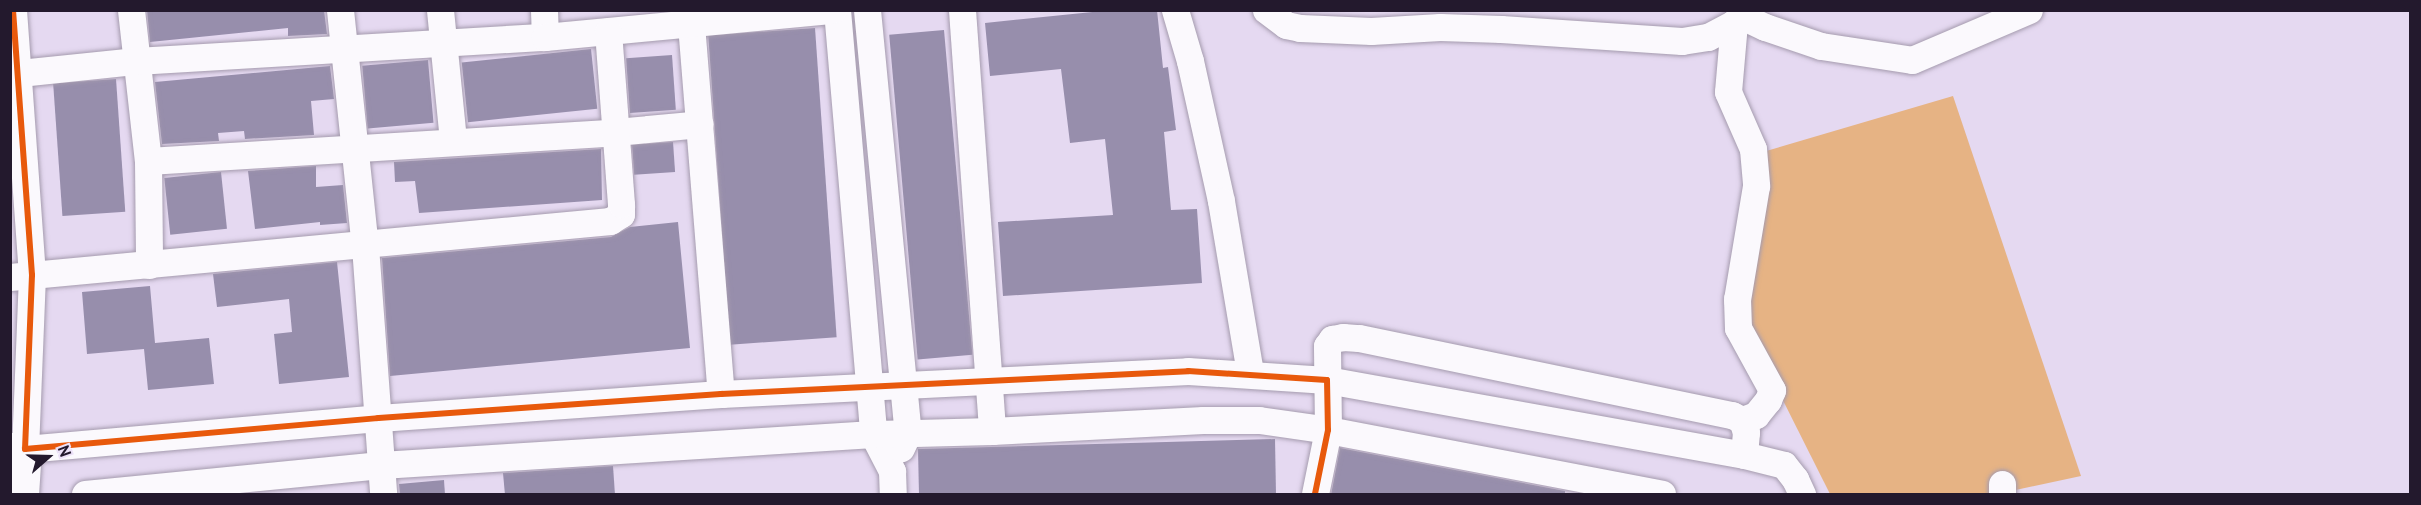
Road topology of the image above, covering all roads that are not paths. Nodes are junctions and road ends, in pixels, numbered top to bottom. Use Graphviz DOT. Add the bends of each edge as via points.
graph roads {
  1 [pos="13,10"];
  2 [pos="131,10"];
  3 [pos="340,10"];
  4 [pos="440,10"];
  5 [pos="833,10"];
  6 [pos="837,10"];
  7 [pos="867,10"];
  8 [pos="962,10"];
  9 [pos="1175,10"];
  10 [pos="1266,10"];
  11 [pos="2029,10"];
  12 [pos="744,15"];
  13 [pos="1742,17"];
  14 [pos="545,24"];
  15 [pos="691,24"];
  16 [pos="608,31"];
  17 [pos="443,43"];
  18 [pos="344,49"];
  19 [pos="136,61"];
  20 [pos="14,74"];
  21 [pos="700,124"];
  22 [pos="616,132"];
  23 [pos="453,140"];
  24 [pos="353,147"];
  25 [pos="148,161"];
  26 [pos="365,246"];
  27 [pos="149,265"];
  28 [pos="21,276"];
  29 [pos="21,307"];
  30 [pos="1250,373"];
  31 [pos="1327,380"];
  32 [pos="990,382"];
  33 [pos="903,386"];
  34 [pos="869,388"];
  35 [pos="721,394"];
  36 [pos="378,418"];
  37 [pos="1742,420"];
  38 [pos="1328,430"];
  39 [pos="992,431"];
  40 [pos="908,433"];
  41 [pos="873,434"];
  42 [pos="18,449"];
  43 [pos="1744,455"];
  44 [pos="381,465"];
  45 [pos="893,483"];
  46 [pos="22,495"];
  47 [pos="85,495"];
  48 [pos="383,495"];
  49 [pos="1315,495"];
  50 [pos="1662,495"];
  51 [pos="1802,495"];
  1 -- 20 [label="street"];
  2 -- 19 [label="street"];
  3 -- 18 [label="street"];
  4 -- 17 [label="street"];
  5 -- 12 [label="street"];
  6 -- 34 [label="street"];
  7 -- 33 [label="street"];
  8 -- 32 [label="street"];
  9 -- 30 [label="street" via="1221,201"];
  10 -- 13 [label="street" via="1286,25 1300,28 1502,29 1682,41 1708,37"];
  11 -- 13 [label="street" via="1912,60 1821,46"];
  12 -- 15 [label="street"];
  13 -- 37 [label="street" via="1728,92 1753,149 1756,186 1737,300 1738,328 1772,390 1756,415"];
  14 -- 16 [label="street"];
  14 -- 17 [label="street"];
  15 -- 16 [label="street"];
  15 -- 21 [label="street"];
  16 -- 22 [label="street"];
  17 -- 18 [label="street"];
  17 -- 23 [label="street"];
  18 -- 19 [label="street"];
  18 -- 24 [label="street"];
  19 -- 20 [label="street"];
  19 -- 25 [label="street"];
  20 -- 28 [label="street"];
  21 -- 22 [label="street"];
  21 -- 35 [label="street"];
  22 -- 23 [label="street"];
  22 -- 26 [label="street" via="621,204 617,218"];
  23 -- 24 [label="street"];
  24 -- 25 [label="street"];
  24 -- 26 [label="street"];
  25 -- 27 [label="street"];
  26 -- 27 [label="street"];
  26 -- 36 [label="street"];
  27 -- 28 [label="street"];
  28 -- 29 [label="street"];
  29 -- 42 [label="street"];
  30 -- 31 [label="street"];
  30 -- 32 [label="street" via="1136,372"];
  31 -- 37 [label="street" via="1327,346 1332,339 1359,338"];
  31 -- 38 [label="street"];
  31 -- 43 [label="street"];
  32 -- 33 [label="street"];
  32 -- 39 [label="street"];
  33 -- 34 [label="street"];
  33 -- 40 [label="street"];
  34 -- 35 [label="street"];
  34 -- 41 [label="street"];
  35 -- 36 [label="street"];
  36 -- 42 [label="street"];
  36 -- 44 [label="street"];
  37 -- 43 [label="street" via="1746,432"];
  38 -- 39 [label="street" via="1259,420 1203,420"];
  38 -- 49 [label="street"];
  38 -- 50 [label="street"];
  39 -- 40 [label="street"];
  40 -- 41 [label="street"];
  40 -- 45 [label="street"];
  41 -- 44 [label="street"];
  41 -- 45 [label="street"];
  42 -- 46 [label="main road"];
  43 -- 51 [label="street" via="1784,465"];
  44 -- 47 [label="street"];
  44 -- 48 [label="street"];
}
